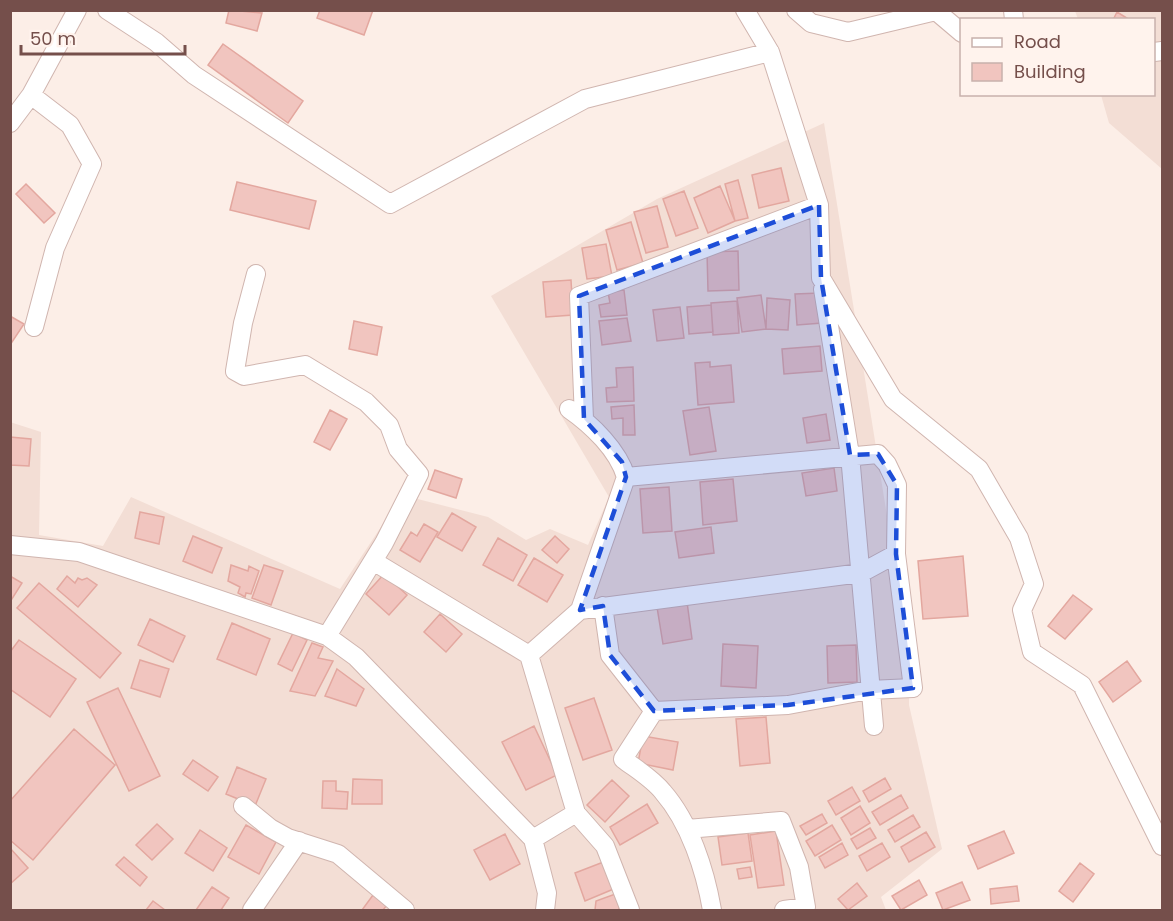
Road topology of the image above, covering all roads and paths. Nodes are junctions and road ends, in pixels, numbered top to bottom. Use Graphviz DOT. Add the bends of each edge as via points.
graph roads {
  1 [pos="77,10"];
  2 [pos="106,10"];
  3 [pos="745,10"];
  4 [pos="796,10"];
  5 [pos="960,31"];
  6 [pos="770,52"];
  7 [pos="31,95"];
  8 [pos="10,123"];
  9 [pos="819,205"];
  10 [pos="256,274"];
  11 [pos="821,278"];
  12 [pos="34,327"];
  13 [pos="850,455"];
  14 [pos="626,477"];
  15 [pos="10,545"];
  16 [pos="896,554"];
  17 [pos="373,561"];
  18 [pos="861,573"];
  19 [pos="603,606"];
  20 [pos="580,610"];
  21 [pos="327,636"];
  22 [pos="529,655"];
  23 [pos="869,690"];
  24 [pos="654,711"];
  25 [pos="874,726"];
  26 [pos="243,806"];
  27 [pos="576,813"];
  28 [pos="687,829"];
  29 [pos="533,839"];
  30 [pos="299,841"];
  31 [pos="1162,846"];
  32 [pos="252,910"];
  33 [pos="405,910"];
  34 [pos="546,910"];
  35 [pos="630,910"];
  36 [pos="712,910"];
  37 [pos="784,910"];
  1 -- 7 [label="street"];
  2 -- 6 [label="street" via="156,42 194,75 390,204 585,99"];
  3 -- 6 [label="street"];
  4 -- 5 [label="street" via="811,23 848,32 936,11"];
  6 -- 9 [label="street"];
  7 -- 8 [label="street"];
  7 -- 12 [label="street" via="70,125 93,164 55,248"];
  9 -- 11 [label="street"];
  9 -- 14 [label="street" via="579,296 576,414 622,462"];
  10 -- 17 [label="street" via="235,371 244,376 305,365 366,402 389,425 398,449 419,474"];
  11 -- 13 [label="street"];
  11 -- 31 [label="street" via="893,399 979,469 1019,538 1034,584 1022,610 1032,652 1082,685"];
  13 -- 14 [label="street"];
  13 -- 16 [label="street" via="878,454 897,485"];
  13 -- 18 [label="street"];
  14 -- 20 [label="street"];
  15 -- 21 [label="street" via="79,552"];
  16 -- 18 [label="street"];
  16 -- 23 [label="street" via="913,688"];
  17 -- 21 [label="street"];
  17 -- 22 [label="street"];
  18 -- 19 [label="street"];
  18 -- 23 [label="street"];
  19 -- 20 [label="street"];
  19 -- 24 [label="street" via="610,655"];
  20 -- 22 [label="street"];
  21 -- 29 [label="street" via="356,657"];
  22 -- 27 [label="street"];
  23 -- 24 [label="street" via="788,705"];
  23 -- 25 [label="street"];
  24 -- 28 [label="street" via="624,759 663,791"];
  26 -- 30 [label="street" via="270,828"];
  27 -- 29 [label="street"];
  27 -- 35 [label="street" via="605,846"];
  28 -- 36 [label="street"];
  28 -- 37 [label="street" via="781,821 799,867 806,907"];
  29 -- 34 [label="street" via="547,893"];
  30 -- 32 [label="street"];
  30 -- 33 [label="street" via="338,854"];
}
